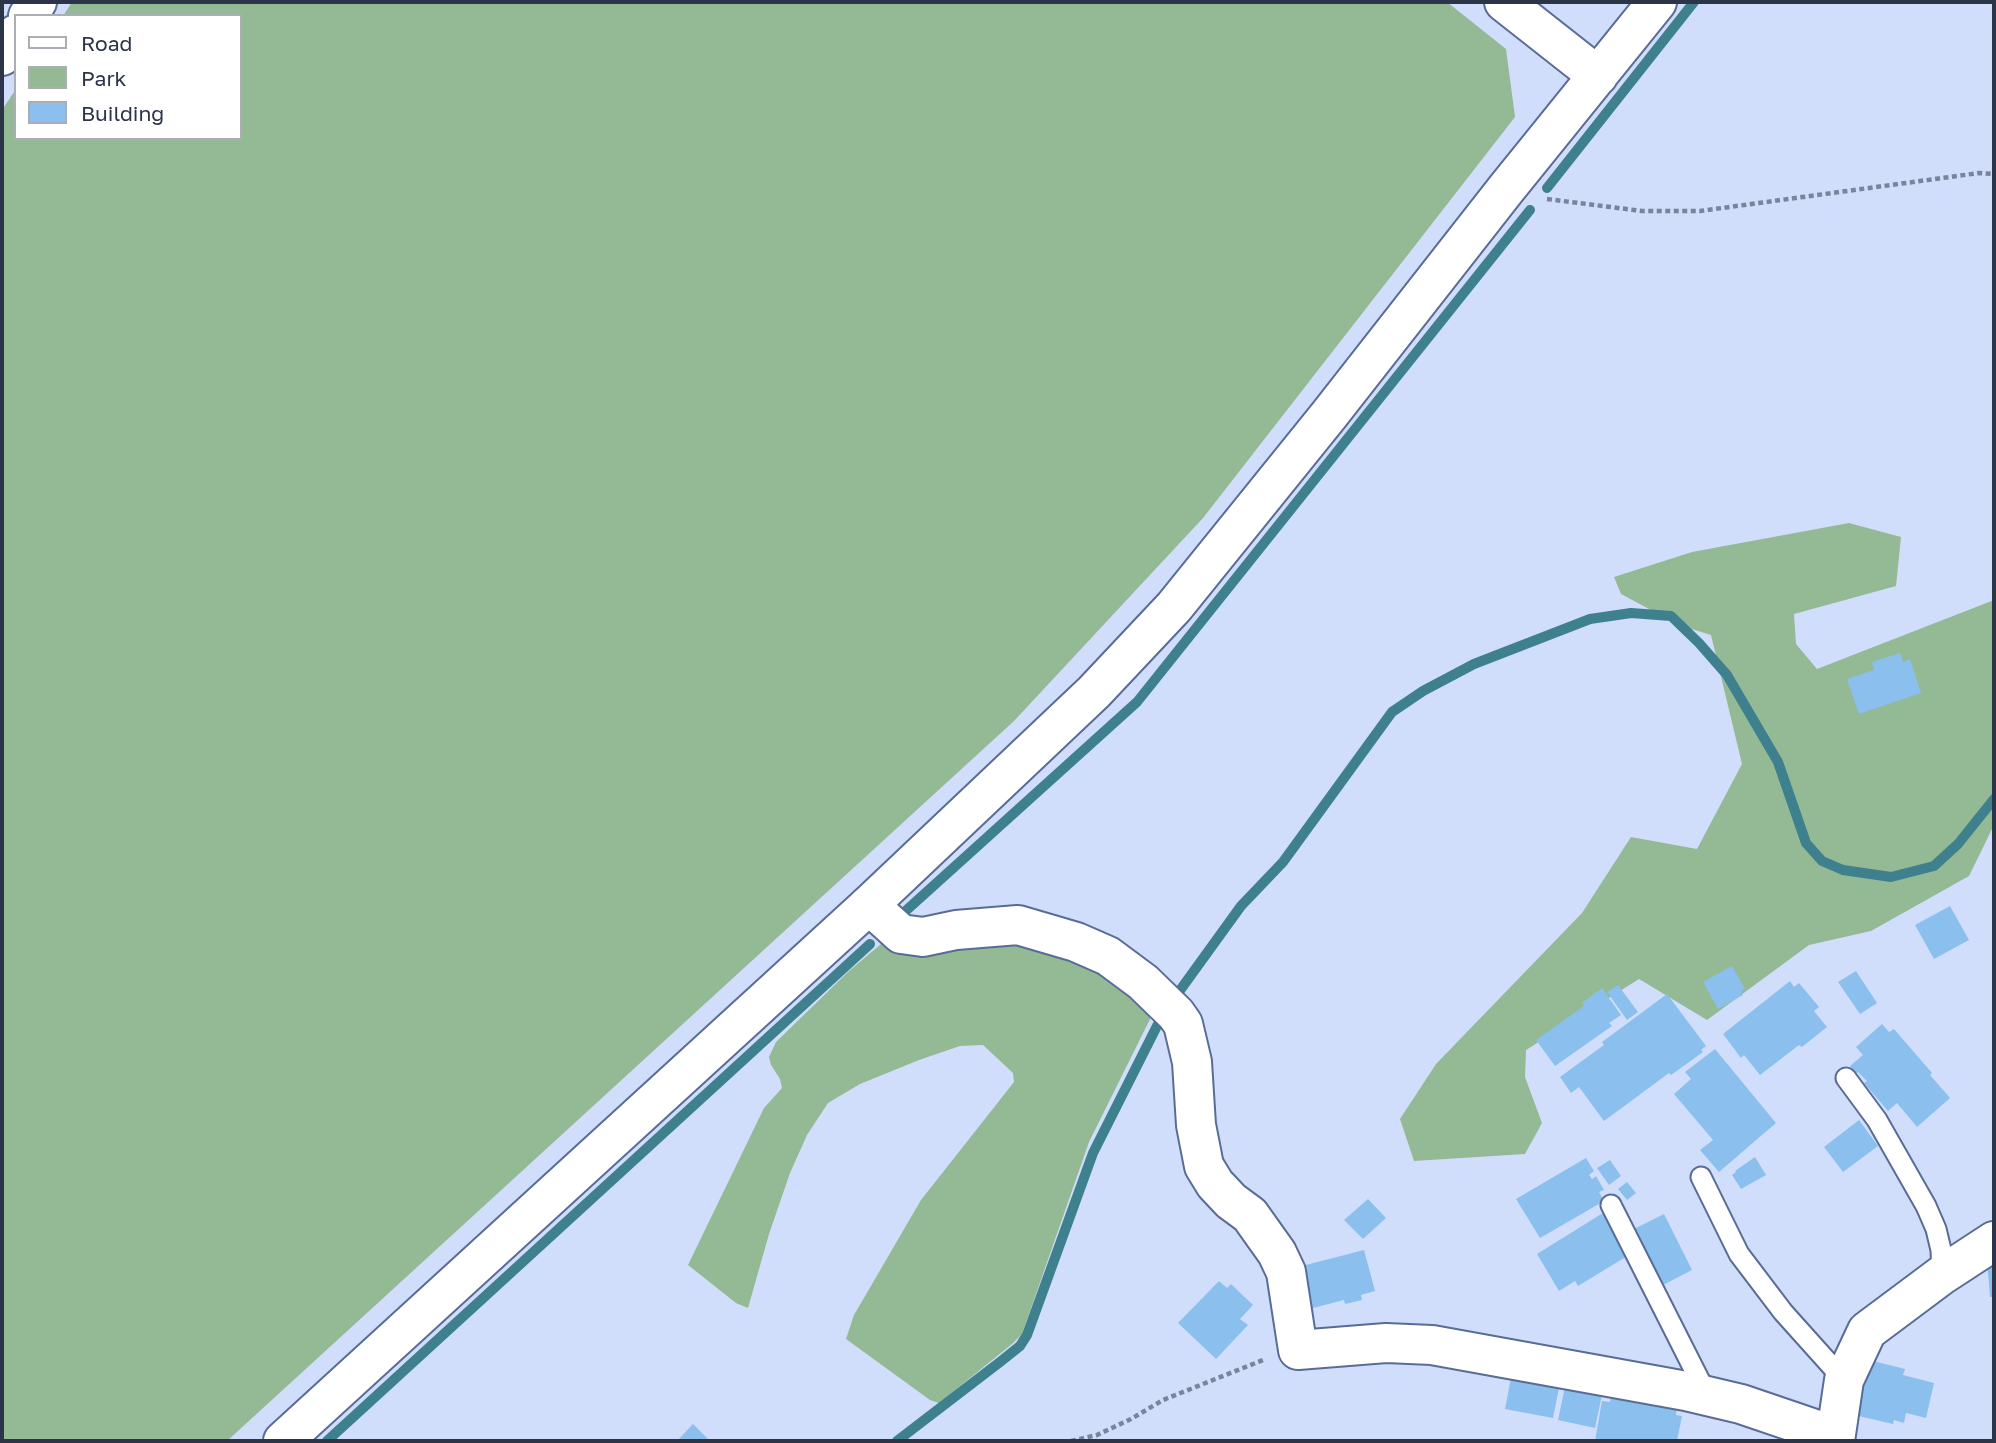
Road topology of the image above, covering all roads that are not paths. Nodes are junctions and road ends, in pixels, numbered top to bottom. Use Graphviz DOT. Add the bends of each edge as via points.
graph roads {
  1 [pos="1504,2"];
  2 [pos="1657,2"];
  3 [pos="14,37"];
  4 [pos="2,56"];
  5 [pos="1598,76"];
  6 [pos="869,905"];
  7 [pos="1846,1078"];
  8 [pos="1701,1177"];
  9 [pos="1611,1205"];
  10 [pos="1994,1241"];
  11 [pos="1942,1275"];
  12 [pos="1844,1381"];
  13 [pos="1707,1396"];
  14 [pos="1835,1438"];
  15 [pos="282,1441"];
  1 -- 5 [label="street"];
  2 -- 5 [label="street"];
  3 -- 4 [label="street"];
  5 -- 6 [label="street" via="1174,607 1094,692"];
  6 -- 13 [label="street" via="901,934 923,937 1018,925 1076,942 1108,956 1176,1014 1192,1062 1204,1166 1231,1201 1251,1215 1277,1253 1286,1272 1298,1350 1385,1343 1432,1345"];
  6 -- 15 [label="street"];
  7 -- 11 [label="lane" via="1877,1120 1926,1206 1941,1250"];
  8 -- 12 [label="lane" via="1739,1254"];
  9 -- 13 [label="lane"];
  10 -- 11 [label="street"];
  11 -- 12 [label="street" via="1867,1331"];
  12 -- 14 [label="street"];
  13 -- 14 [label="street"];
}
